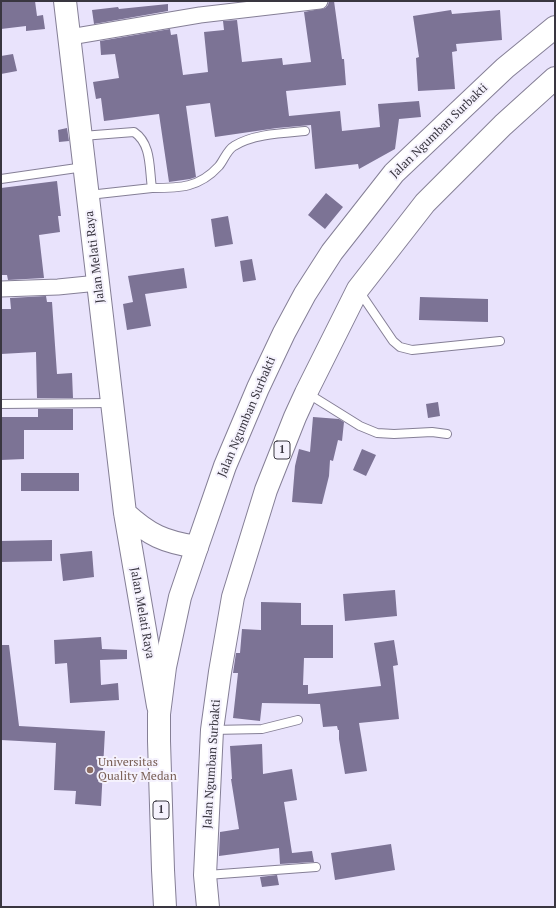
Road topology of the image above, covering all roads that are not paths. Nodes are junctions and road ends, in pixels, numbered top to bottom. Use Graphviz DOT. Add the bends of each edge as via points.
graph roads {
  1 [pos="65,1"];
  2 [pos="320,1"];
  3 [pos="555,27"];
  4 [pos="70,37"];
  5 [pos="555,78"];
  6 [pos="305,131"];
  7 [pos="81,136"];
  8 [pos="85,167"];
  9 [pos="1,179"];
  10 [pos="152,188"];
  11 [pos="88,195"];
  12 [pos="98,283"];
  13 [pos="1,289"];
  14 [pos="358,289"];
  15 [pos="500,341"];
  16 [pos="306,392"];
  17 [pos="112,403"];
  18 [pos="1,404"];
  19 [pos="447,434"];
  20 [pos="125,513"];
  21 [pos="197,547"];
  22 [pos="159,714"];
  23 [pos="298,720"];
  24 [pos="212,730"];
  25 [pos="316,867"];
  26 [pos="205,875"];
  27 [pos="165,907"];
  28 [pos="208,907"];
  1 -- 4 [label="main road, Jalan Melati Raya"];
  2 -- 4 [label="street" via="200,15"];
  3 -- 21 [label="main road, Jalan Ngumban Surbakti / 1" via="505,68 394,173 332,252 305,294 265,374 225,466"];
  4 -- 7 [label="main road, Jalan Melati Raya"];
  5 -- 14 [label="main road, Jalan Ngumban Surbakti / 1" via="425,203"];
  6 -- 10 [label="lane" via="263,136 232,147 220,164 200,182 187,186"];
  7 -- 8 [label="main road, Jalan Melati Raya"];
  7 -- 10 [label="lane" via="134,132 141,136 149,156"];
  8 -- 9 [label="lane"];
  8 -- 11 [label="main road, Jalan Melati Raya"];
  10 -- 11 [label="lane"];
  11 -- 12 [label="main road, Jalan Melati Raya"];
  12 -- 13 [label="street"];
  12 -- 17 [label="main road, Jalan Melati Raya"];
  14 -- 15 [label="lane" via="393,341 400,347 412,350"];
  14 -- 16 [label="main road, Jalan Ngumban Surbakti / 1"];
  16 -- 19 [label="lane" via="360,426 377,433"];
  16 -- 24 [label="main road, Jalan Ngumban Surbakti / 1" via="266,490 233,597"];
  17 -- 18 [label="lane"];
  17 -- 20 [label="main road, Jalan Melati Raya"];
  20 -- 21 [label="main road" via="140,527 158,537 177,544"];
  20 -- 22 [label="main road, Jalan Melati Raya"];
  21 -- 22 [label="main road, Jalan Ngumban Surbakti / 1" via="180,597 165,667"];
  22 -- 27 [label="main road, Jalan Ngumban Surbakti / 1"];
  23 -- 24 [label="lane" via="262,729"];
  24 -- 26 [label="main road, Jalan Ngumban Surbakti / 1"];
  25 -- 26 [label="lane"];
  26 -- 28 [label="main road, Jalan Ngumban Surbakti / 1"];
}
